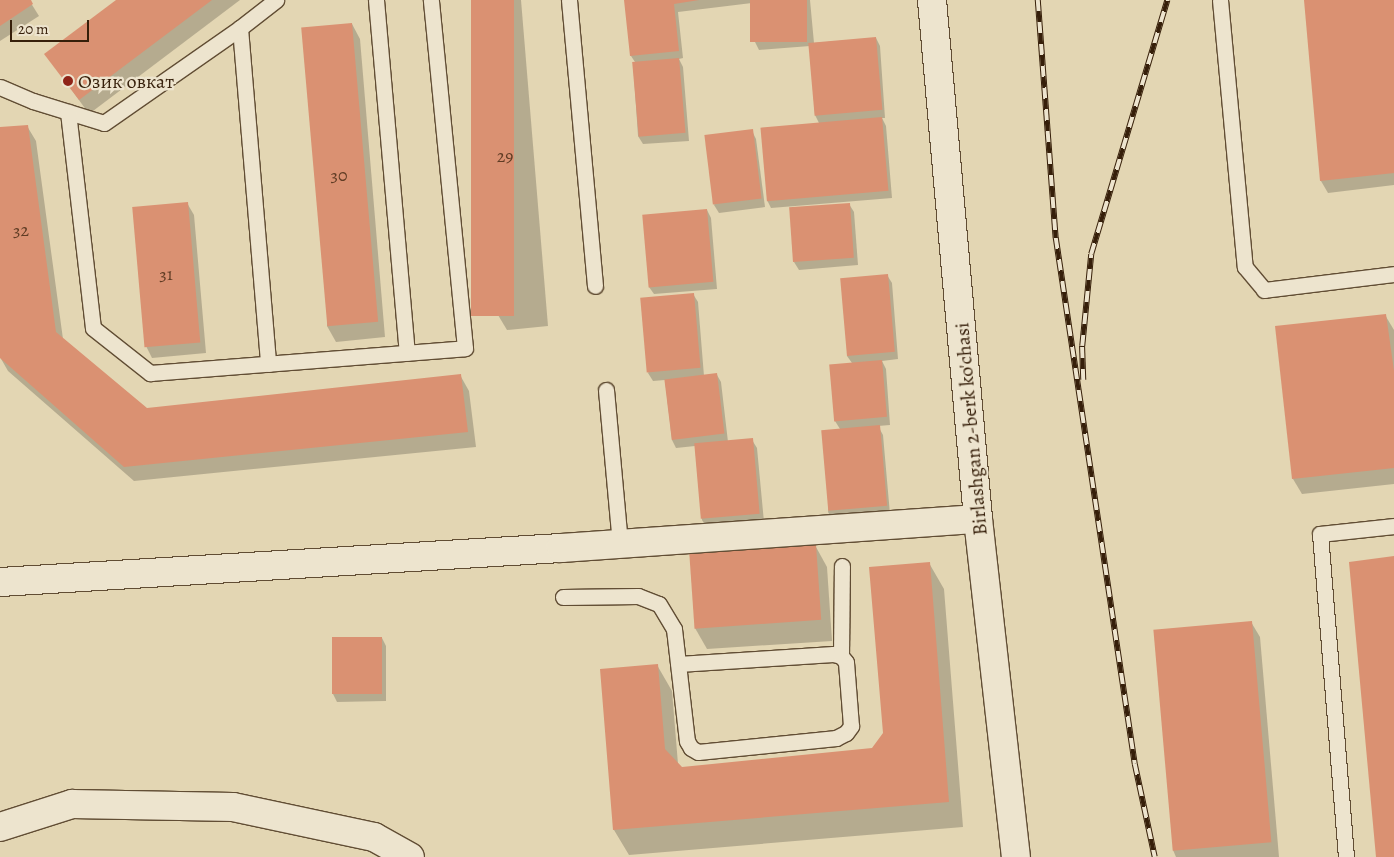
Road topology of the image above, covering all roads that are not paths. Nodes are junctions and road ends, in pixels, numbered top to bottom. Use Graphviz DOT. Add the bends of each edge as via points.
graph roads {
  1 [pos="276,0"];
  2 [pos="376,0"];
  3 [pos="430,0"];
  4 [pos="569,0"];
  5 [pos="932,0"];
  6 [pos="1220,0"];
  7 [pos="240,28"];
  8 [pos="0,87"];
  9 [pos="68,112"];
  10 [pos="1394,274"];
  11 [pos="596,286"];
  12 [pos="407,353"];
  13 [pos="268,364"];
  14 [pos="606,390"];
  15 [pos="978,519"];
  16 [pos="1394,526"];
  17 [pos="620,544"];
  18 [pos="842,566"];
  19 [pos="0,582"];
  20 [pos="563,597"];
  21 [pos="842,656"];
  22 [pos="678,664"];
  23 [pos="0,827"];
  24 [pos="410,857"];
  25 [pos="1016,857"];
  26 [pos="1346,857"];
  1 -- 7 [label="lane"];
  2 -- 12 [label="lane"];
  3 -- 12 [label="lane" via="465,348"];
  4 -- 11 [label="lane"];
  5 -- 15 [label="street, Birlashgan 2-berk ko'chasi"];
  6 -- 10 [label="lane" via="1245,267 1264,290"];
  7 -- 9 [label="lane" via="104,123"];
  7 -- 13 [label="lane"];
  8 -- 9 [label="lane"];
  9 -- 13 [label="lane" via="93,328 150,373"];
  12 -- 13 [label="lane"];
  14 -- 17 [label="lane"];
  15 -- 17 [label="street"];
  15 -- 25 [label="street, Birlashgan 2-berk ko'chasi"];
  16 -- 26 [label="lane" via="1320,534"];
  17 -- 19 [label="street"];
  18 -- 21 [label="lane"];
  20 -- 22 [label="lane" via="638,596 658,604 674,628"];
  21 -- 22 [label="lane"];
  21 -- 22 [label="lane" via="846,662 851,726 846,734 836,738 698,752 686,741"];
  23 -- 24 [label="street" via="72,804 233,806 374,837"];
}
